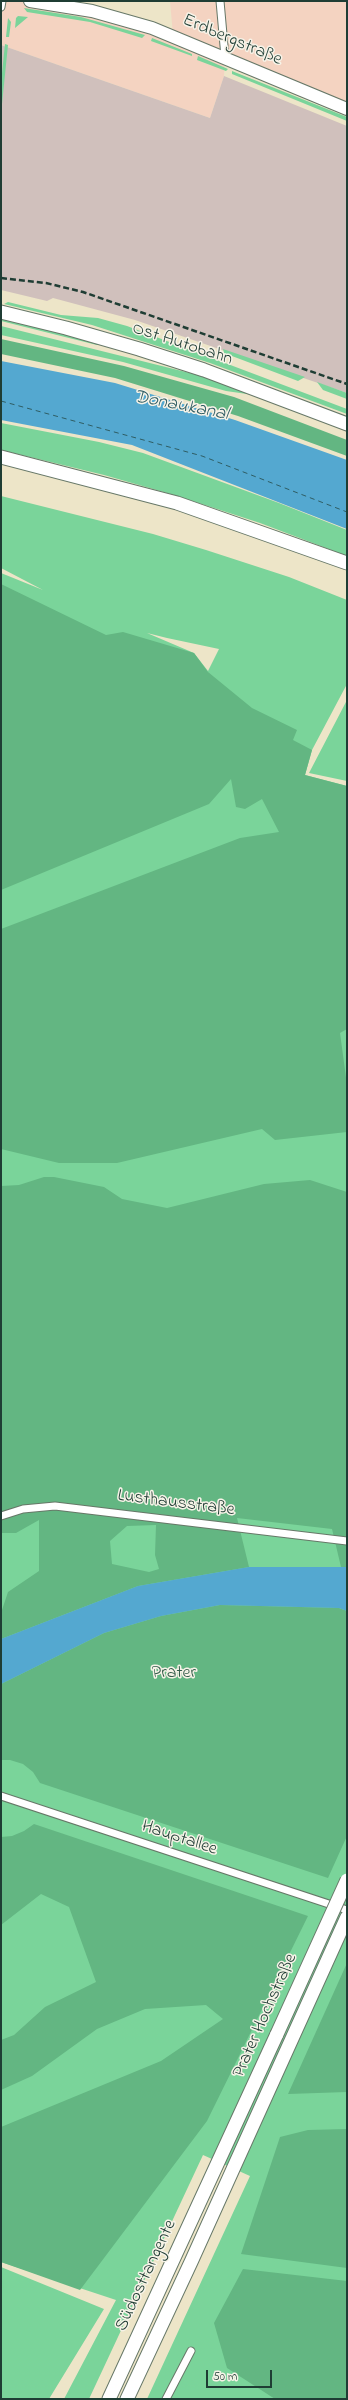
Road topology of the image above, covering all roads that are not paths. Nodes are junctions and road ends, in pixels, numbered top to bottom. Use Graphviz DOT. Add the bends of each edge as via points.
graph roads {
  1 [pos="2,1"];
  2 [pos="30,1"];
  3 [pos="220,1"];
  4 [pos="1,7"];
  5 [pos="225,57"];
  6 [pos="347,109"];
  7 [pos="1,312"];
  8 [pos="347,424"];
  9 [pos="1,457"];
  10 [pos="347,563"];
  11 [pos="1,1516"];
  12 [pos="347,1541"];
  13 [pos="1,1796"];
  14 [pos="347,1880"];
  15 [pos="347,1910"];
  16 [pos="347,1917"];
  17 [pos="217,2168"];
  18 [pos="231,2174"];
  19 [pos="191,2351"];
  20 [pos="109,2399"];
  21 [pos="127,2399"];
  22 [pos="166,2399"];
  1 -- 4 [label="street"];
  2 -- 5 [label="main road, Erdbergstraße" via="92,11 136,23"];
  3 -- 5 [label="street"];
  5 -- 6 [label="main road, Erdbergstraße"];
  7 -- 8 [label="highway, Ost Autobahn" via="140,349"];
  9 -- 10 [label="highway" via="177,503"];
  11 -- 12 [label="street, Lusthausstraße" via="23,1509 55,1506"];
  13 -- 15 [label="street, Hauptallee"];
  14 -- 17 [label="highway, Prater Hochstraße, bridge"];
  16 -- 18 [label="highway, Prater Hochstraße"];
  17 -- 20 [label="highway, Südosttangente"];
  18 -- 21 [label="highway, Südosttangente"];
  19 -- 22 [label="street"];
}
